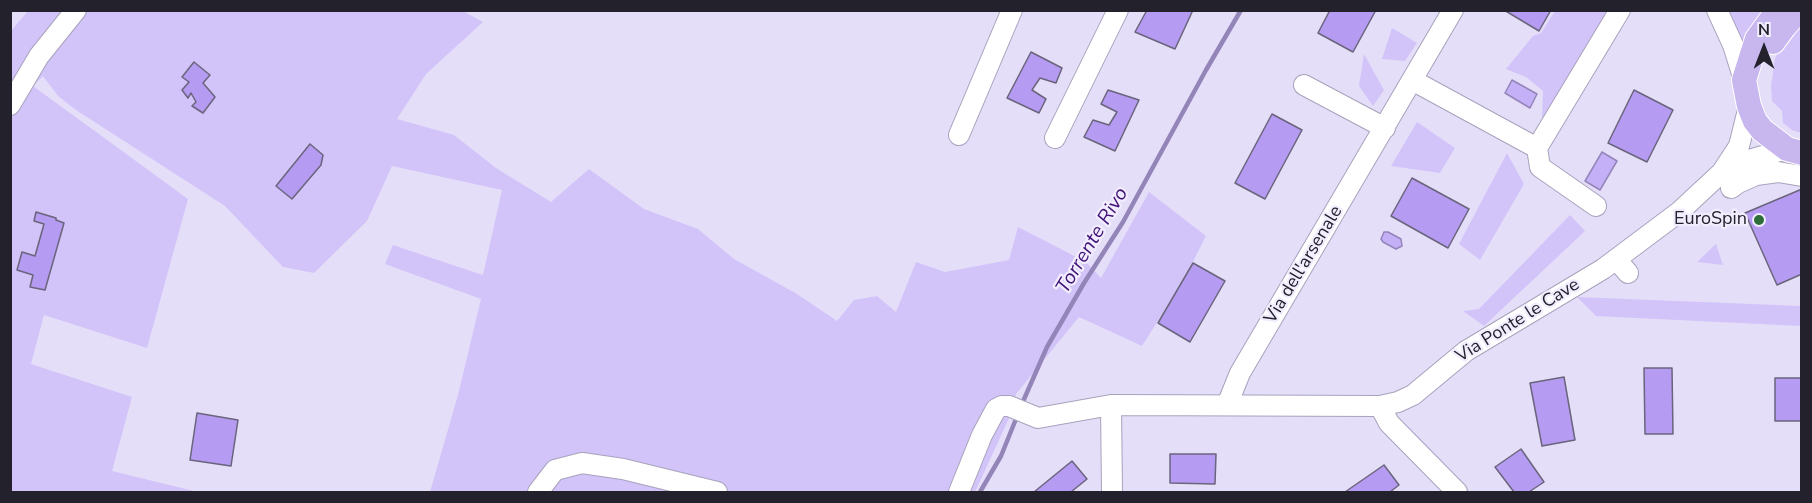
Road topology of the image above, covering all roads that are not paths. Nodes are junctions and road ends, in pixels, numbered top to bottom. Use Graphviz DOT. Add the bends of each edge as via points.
graph roads {
  1 [pos="76,10"];
  2 [pos="1012,10"];
  3 [pos="1118,10"];
  4 [pos="1453,10"];
  5 [pos="1620,10"];
  6 [pos="1717,10"];
  7 [pos="1778,10"];
  8 [pos="1799,10"];
  9 [pos="1412,80"];
  10 [pos="1744,80"];
  11 [pos="1304,85"];
  12 [pos="10,105"];
  13 [pos="1749,106"];
  14 [pos="1384,128"];
  15 [pos="959,135"];
  16 [pos="1055,138"];
  17 [pos="1537,148"];
  18 [pos="1794,153"];
  19 [pos="1727,180"];
  20 [pos="1596,206"];
  21 [pos="1111,405"];
  22 [pos="1227,405"];
  23 [pos="1380,406"];
  24 [pos="538,492"];
  25 [pos="717,492"];
  26 [pos="959,492"];
  27 [pos="1112,492"];
  28 [pos="1457,492"];
  1 -- 12 [label="street" via="39,56"];
  2 -- 15 [label="street"];
  3 -- 16 [label="street"];
  4 -- 9 [label="street, Via dell'arsenale"];
  5 -- 17 [label="street"];
  6 -- 10 [label="street"];
  7 -- 10 [label="main road" via="1758,39"];
  8 -- 18 [label="main road" via="1773,43 1762,65 1759,85 1763,116"];
  9 -- 14 [label="street, Via dell'arsenale"];
  9 -- 17 [label="street"];
  10 -- 13 [label="main road"];
  11 -- 14 [label="street"];
  13 -- 18 [label="main road" via="1762,130"];
  13 -- 19 [label="street, Via Ponte le Cave"];
  14 -- 22 [label="street, Via dell'arsenale" via="1240,373"];
  17 -- 20 [label="street" via="1540,168"];
  18 -- 19 [label="street, Via Ponte le Cave" via="1752,159"];
  18 -- 19 [label="street" via="1778,172 1738,183"];
  19 -- 23 [label="street, Via Ponte le Cave" via="1679,212 1622,266 1487,337 1413,395"];
  21 -- 22 [label="street, Via Ponte le Cave"];
  21 -- 26 [label="street, Via Ponte le Cave" via="1033,416 1010,406 996,409"];
  21 -- 27 [label="street"];
  22 -- 23 [label="street, Via Ponte le Cave"];
  23 -- 28 [label="street" via="1389,423"];
  24 -- 25 [label="street" via="555,470 582,463"];
}
